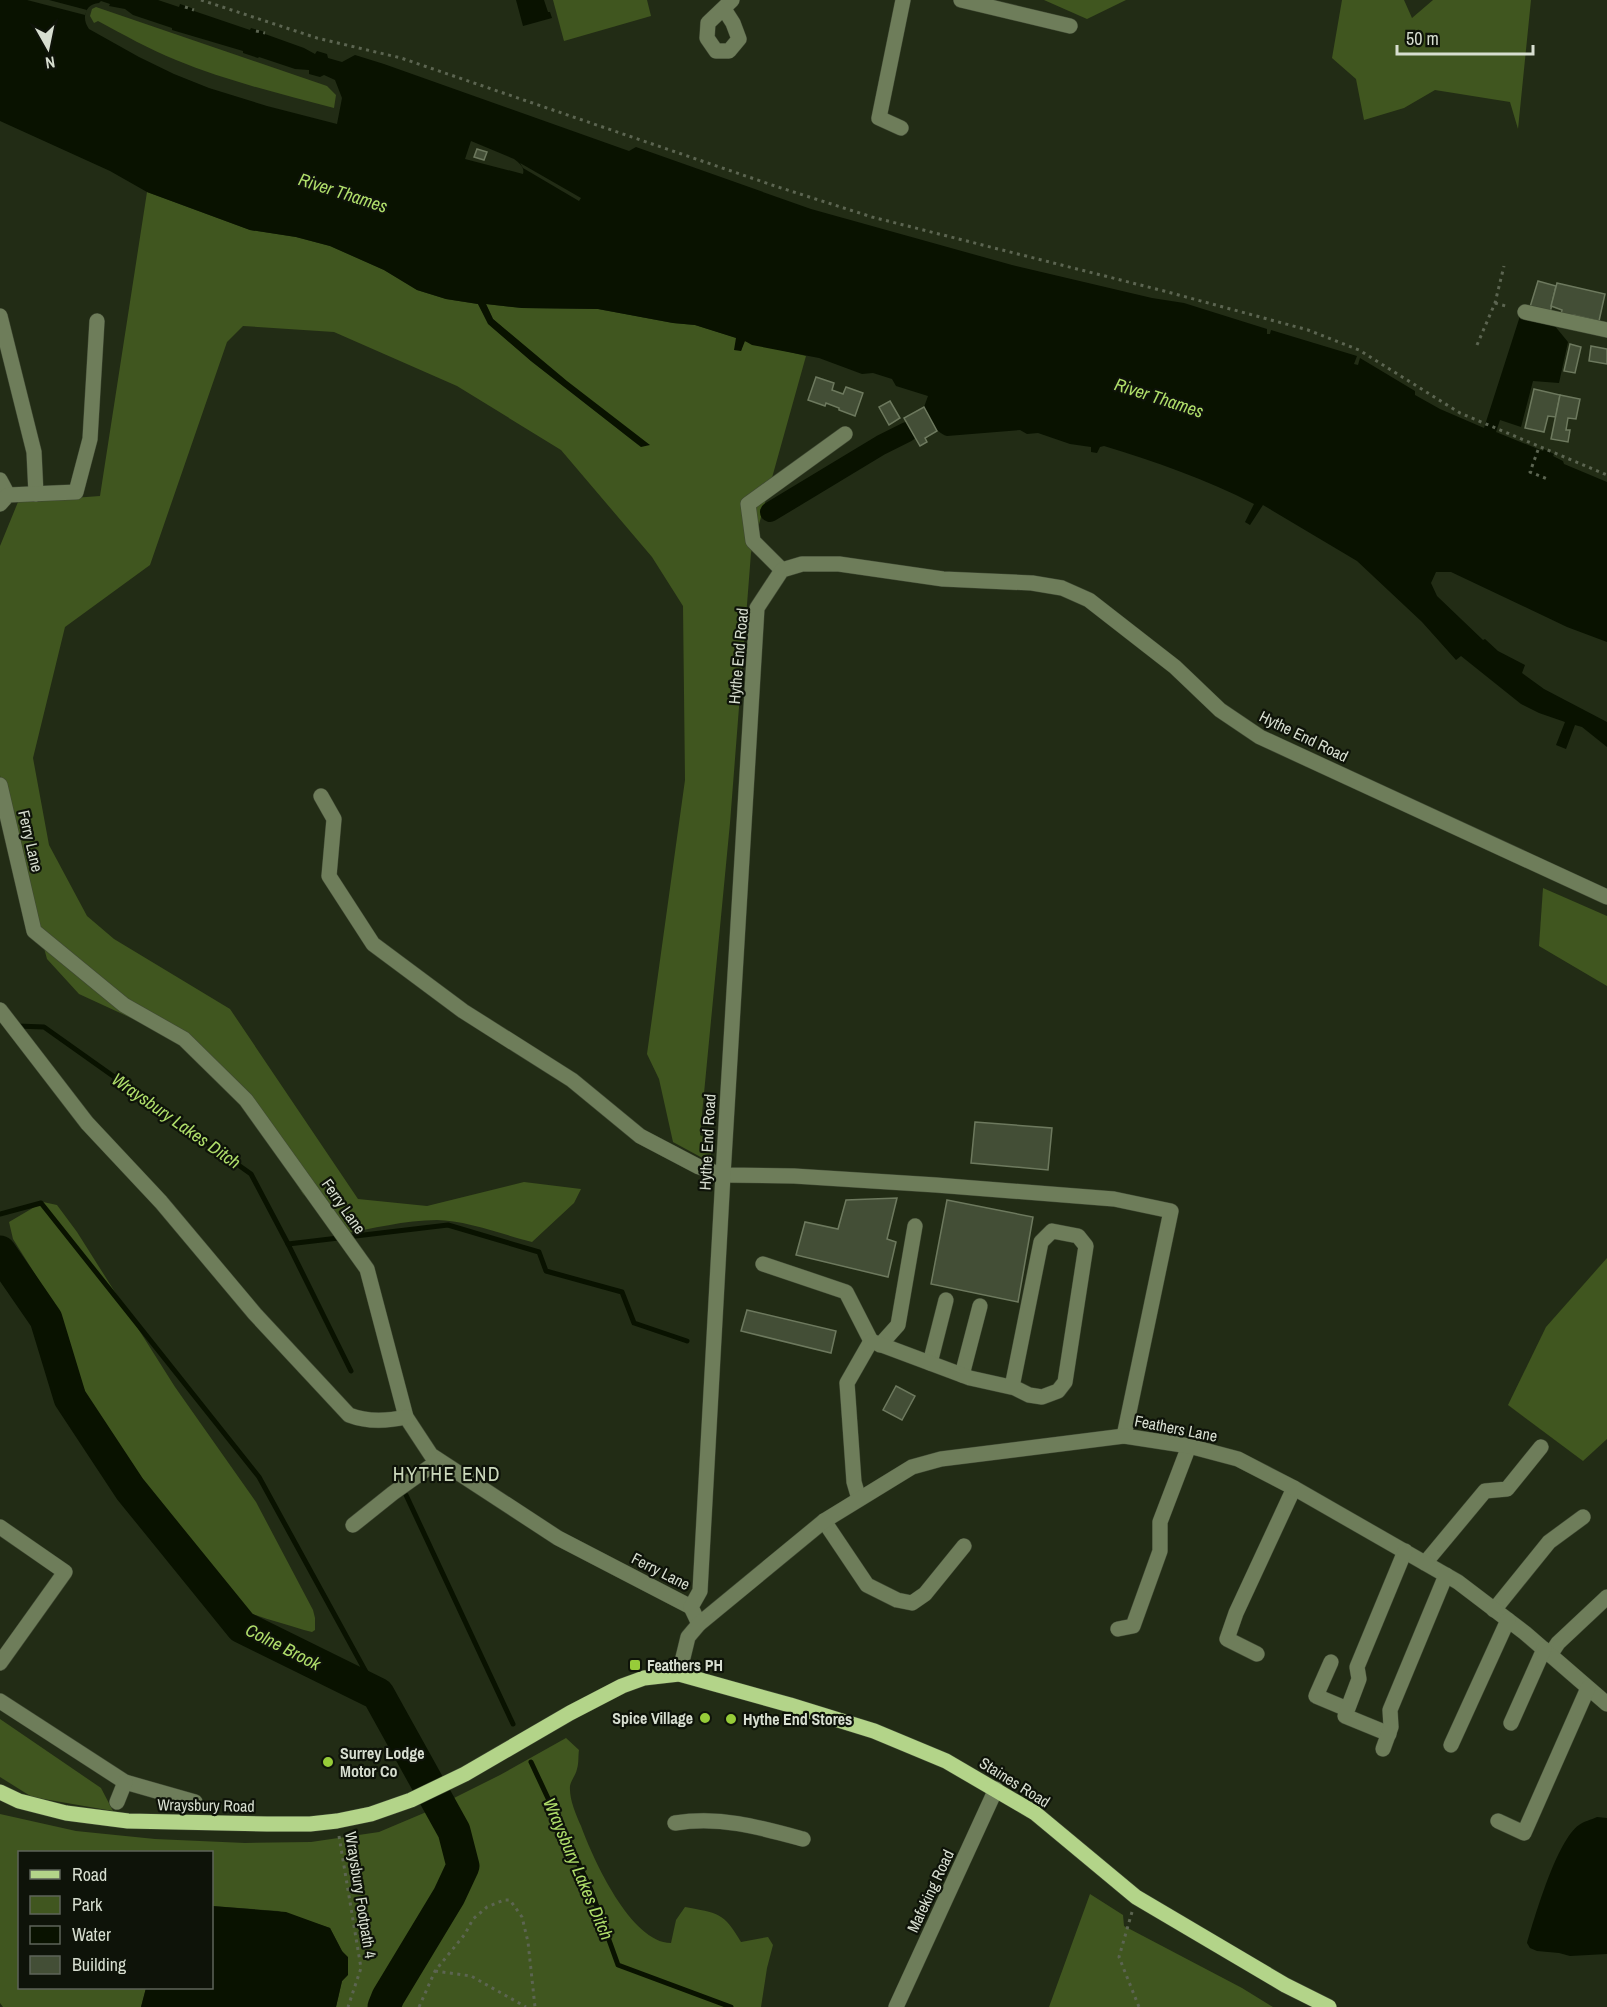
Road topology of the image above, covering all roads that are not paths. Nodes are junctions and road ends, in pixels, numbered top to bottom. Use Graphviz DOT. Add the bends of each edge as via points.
graph roads {
  1 [pos="903,0"];
  2 [pos="961,0"];
  3 [pos="1070,26"];
  4 [pos="901,128"];
  5 [pos="1525,312"];
  6 [pos="0,316"];
  7 [pos="98,321"];
  8 [pos="1607,330"];
  9 [pos="844,434"];
  10 [pos="0,480"];
  11 [pos="36,494"];
  12 [pos="4,499"];
  13 [pos="782,570"];
  14 [pos="0,785"];
  15 [pos="321,796"];
  16 [pos="1607,897"];
  17 [pos="0,1010"];
  18 [pos="723,1175"];
  19 [pos="915,1226"];
  20 [pos="763,1264"];
  21 [pos="946,1300"];
  22 [pos="980,1306"];
  23 [pos="876,1343"];
  24 [pos="930,1363"];
  25 [pos="962,1376"];
  26 [pos="1012,1387"];
  27 [pos="406,1417"];
  28 [pos="1124,1436"];
  29 [pos="1189,1446"];
  30 [pos="1541,1447"];
  31 [pos="438,1461"];
  32 [pos="1294,1488"];
  33 [pos="859,1499"];
  34 [pos="1583,1516"];
  35 [pos="824,1521"];
  36 [pos="353,1526"];
  37 [pos="0,1527"];
  38 [pos="964,1546"];
  39 [pos="1405,1551"];
  40 [pos="1425,1563"];
  41 [pos="1446,1575"];
  42 [pos="1607,1597"];
  43 [pos="691,1607"];
  44 [pos="1494,1610"];
  45 [pos="1508,1620"];
  46 [pos="699,1624"];
  47 [pos="1118,1629"];
  48 [pos="1547,1652"];
  49 [pos="1257,1654"];
  50 [pos="1331,1662"];
  51 [pos="0,1663"];
  52 [pos="679,1674"];
  53 [pos="1588,1688"];
  54 [pos="0,1701"];
  55 [pos="1607,1704"];
  56 [pos="1347,1709"];
  57 [pos="1511,1722"];
  58 [pos="1389,1734"];
  59 [pos="1451,1745"];
  60 [pos="1383,1749"];
  61 [pos="125,1782"];
  62 [pos="996,1789"];
  63 [pos="0,1792"];
  64 [pos="117,1802"];
  65 [pos="195,1802"];
  66 [pos="1497,1821"];
  67 [pos="675,1822"];
  68 [pos="803,1839"];
  69 [pos="896,2007"];
  70 [pos="1329,2007"];
  1 -- 4 [label="street" via="879,118"];
  2 -- 3 [label="street"];
  5 -- 8 [label="street"];
  6 -- 11 [label="street" via="34,452"];
  7 -- 11 [label="street" via="90,439 76,492"];
  9 -- 13 [label="street" via="748,504 753,541"];
  10 -- 12 [label="street"];
  11 -- 12 [label="street"];
  13 -- 16 [label="street, Hythe End Road" via="802,564 839,564 943,579 1062,588 1089,600 1175,667 1220,710 1260,737"];
  13 -- 18 [label="street, Hythe End Road" via="757,608"];
  14 -- 27 [label="street, Ferry Lane" via="34,932 124,1005 184,1039 246,1100 367,1269"];
  15 -- 18 [label="street" via="334,819 329,876 373,944 463,1011 572,1080 640,1136"];
  17 -- 27 [label="street" via="87,1123 349,1415 366,1420"];
  18 -- 28 [label="street" via="794,1176 1114,1199 1171,1211"];
  18 -- 43 [label="street, Hythe End Road" via="700,1591"];
  19 -- 23 [label="street" via="898,1325"];
  20 -- 23 [label="street" via="846,1292"];
  21 -- 24 [label="street"];
  22 -- 25 [label="street"];
  23 -- 24 [label="street"];
  23 -- 33 [label="street" via="847,1383 854,1482"];
  24 -- 25 [label="street"];
  25 -- 26 [label="street"];
  26 -- 26 [label="street" via="1041,1242 1052,1231 1078,1236 1086,1246 1065,1382 1058,1391 1042,1397"];
  27 -- 31 [label="street, Ferry Lane"];
  28 -- 29 [label="street, Feathers Lane"];
  28 -- 33 [label="street, Feathers Lane" via="941,1459 912,1467"];
  29 -- 32 [label="street, Feathers Lane" via="1238,1459"];
  29 -- 47 [label="street" via="1160,1522 1160,1551 1133,1626"];
  30 -- 40 [label="street" via="1507,1489 1485,1491"];
  31 -- 36 [label="street"];
  31 -- 43 [label="street, Ferry Lane" via="558,1538"];
  32 -- 39 [label="street, Feathers Lane"];
  32 -- 49 [label="street" via="1227,1639"];
  33 -- 35 [label="street, Feathers Lane"];
  34 -- 44 [label="street" via="1549,1542"];
  35 -- 38 [label="street" via="867,1586 912,1603 925,1594"];
  35 -- 46 [label="street, Feathers Lane"];
  37 -- 51 [label="street" via="65,1572"];
  39 -- 40 [label="street, Feathers Lane"];
  39 -- 56 [label="street" via="1357,1667 1359,1679"];
  40 -- 41 [label="street, Feathers Lane"];
  41 -- 44 [label="street, Feathers Lane"];
  41 -- 58 [label="street" via="1390,1710"];
  42 -- 48 [label="street"];
  43 -- 46 [label="street"];
  44 -- 45 [label="street, Feathers Lane"];
  45 -- 48 [label="street, Feathers Lane"];
  45 -- 59 [label="street"];
  46 -- 52 [label="street, Feathers Lane" via="688,1637"];
  48 -- 53 [label="street, Feathers Lane"];
  48 -- 57 [label="street"];
  50 -- 56 [label="street" via="1316,1696"];
  52 -- 62 [label="main road, Staines Road" via="874,1731 946,1761"];
  52 -- 63 [label="main road, Wraysbury Road" via="644,1678 622,1686 411,1800 337,1821 128,1821 66,1813"];
  53 -- 55 [label="street, Feathers Lane"];
  53 -- 66 [label="street" via="1524,1833"];
  54 -- 61 [label="street, Wraysbury Road"];
  56 -- 58 [label="street" via="1345,1716"];
  58 -- 60 [label="street"];
  61 -- 64 [label="street"];
  61 -- 65 [label="street, Wraysbury Road"];
  62 -- 69 [label="street, Mafeking Road"];
  62 -- 70 [label="main road, Staines Road" via="1035,1813 1136,1897"];
  67 -- 68 [label="street" via="717,1820"];
}
